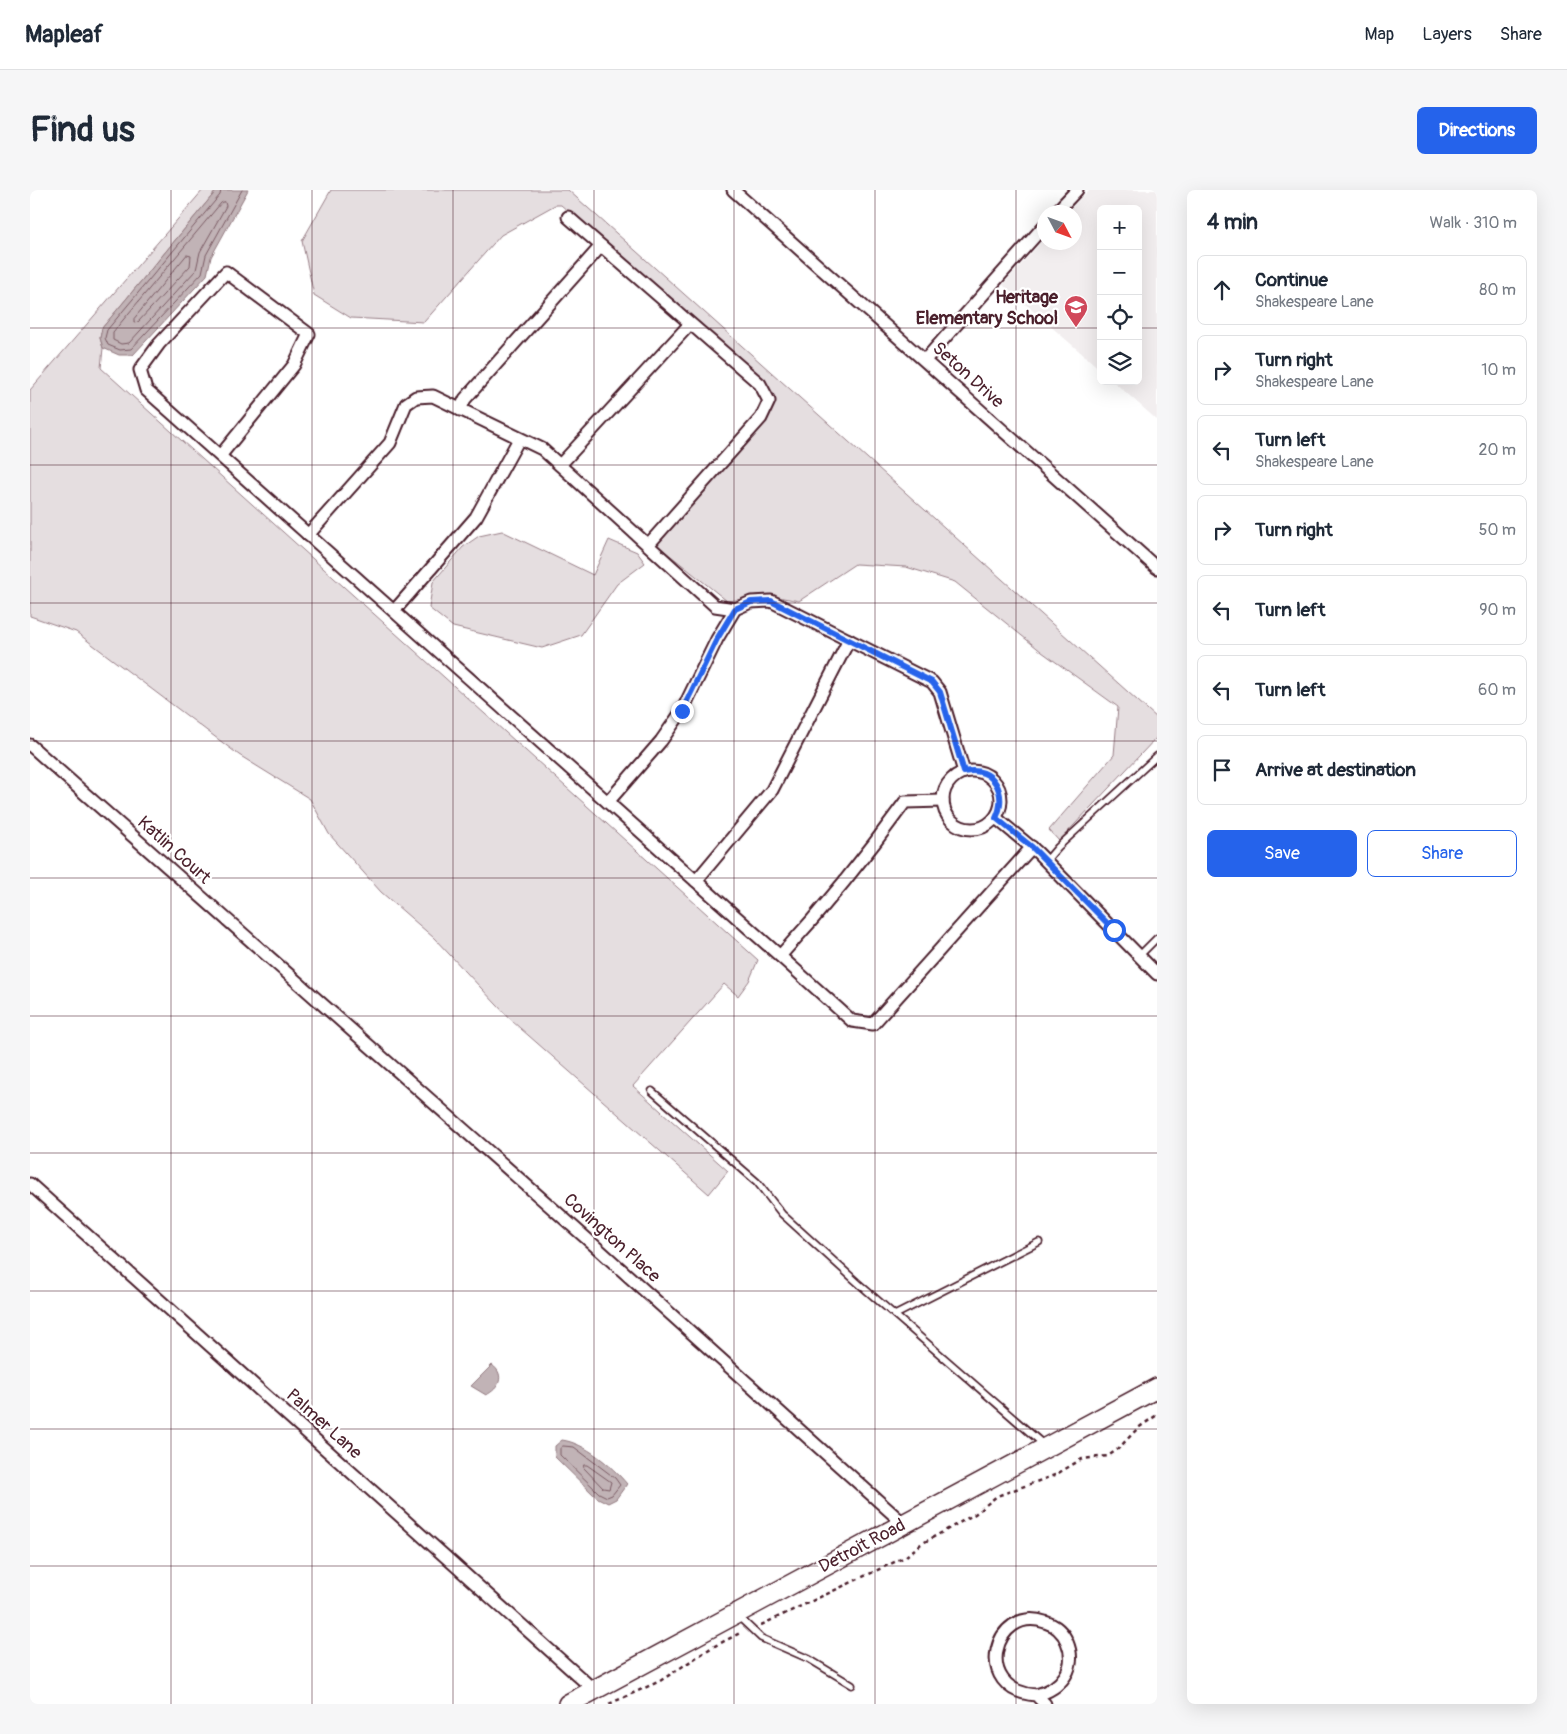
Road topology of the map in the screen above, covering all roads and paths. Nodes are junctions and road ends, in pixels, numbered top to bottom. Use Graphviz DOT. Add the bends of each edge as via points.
graph roads {
  1 [pos="733,190"];
  2 [pos="1077,190"];
  3 [pos="1063,205"];
  4 [pos="568,217"];
  5 [pos="1037,234"];
  6 [pos="601,246"];
  7 [pos="690,324"];
  8 [pos="925,360"];
  9 [pos="460,410"];
  10 [pos="519,439"];
  11 [pos="220,456"];
  12 [pos="560,465"];
  13 [pos="308,535"];
  14 [pos="648,545"];
  15 [pos="1157,568"];
  16 [pos="735,609"];
  17 [pos="394,611"];
  18 [pos="849,640"];
  19 [pos="30,745"];
  20 [pos="1157,756"];
  21 [pos="964,772"];
  22 [pos="943,801"];
  23 [pos="608,802"];
  24 [pos="996,818"];
  25 [pos="1032,847"];
  26 [pos="1046,861"];
  27 [pos="696,881"];
  28 [pos="1157,938"];
  29 [pos="780,956"];
  30 [pos="1139,956"];
  31 [pos="1157,974"];
  32 [pos="295,981"];
  33 [pos="652,1091"];
  34 [pos="30,1184"];
  35 [pos="1040,1242"];
  36 [pos="895,1315"];
  37 [pos="1157,1388"];
  38 [pos="1157,1415"];
  39 [pos="1047,1447"];
  40 [pos="904,1524"];
  41 [pos="736,1614"];
  42 [pos="752,1629"];
  43 [pos="852,1685"];
  44 [pos="594,1690"];
  45 [pos="1036,1695"];
  46 [pos="568,1704"];
  47 [pos="609,1704"];
  48 [pos="1045,1704"];
  1 -- 8 [label="street, Seton Drive"];
  2 -- 3 [label="street"];
  4 -- 6 [label="street"];
  5 -- 8 [label="street"];
  6 -- 7 [label="street"];
  6 -- 9 [label="street" via="465,400"];
  7 -- 12 [label="street"];
  7 -- 14 [label="street" via="760,384 769,401 761,418"];
  8 -- 15 [label="street, Seton Drive"];
  9 -- 10 [label="street"];
  9 -- 13 [label="street" via="433,396 416,397 406,404 390,443"];
  10 -- 12 [label="street" via="542,449"];
  10 -- 17 [label="street" via="476,517"];
  11 -- 11 [label="street" via="146,390 140,370 159,344 226,272 309,334 294,365"];
  11 -- 13 [label="street"];
  12 -- 14 [label="street"];
  13 -- 17 [label="street"];
  14 -- 16 [label="street" via="715,606"];
  16 -- 18 [label="street" via="751,602 771,601"];
  16 -- 23 [label="street" via="682,711"];
  17 -- 23 [label="street"];
  18 -- 21 [label="street" via="932,682 940,692"];
  18 -- 27 [label="street" via="772,790"];
  19 -- 32 [label="street, Katlin Court"];
  20 -- 26 [label="lane"];
  21 -- 22 [label="street" via="949,784"];
  21 -- 24 [label="street" via="984,773 995,783 1002,798"];
  22 -- 24 [label="street" via="948,817 965,829 979,829"];
  22 -- 29 [label="street" via="904,802 834,896"];
  23 -- 27 [label="street"];
  24 -- 25 [label="street"];
  25 -- 26 [label="street"];
  25 -- 29 [label="street" via="873,1024 852,1021"];
  26 -- 30 [label="street"];
  27 -- 29 [label="street"];
  28 -- 30 [label="lane"];
  30 -- 31 [label="street"];
  32 -- 40 [label="street, Covington Place"];
  33 -- 36 [label="lane" via="757,1182 782,1214"];
  34 -- 44 [label="street, Palmer Lane"];
  35 -- 36 [label="lane"];
  36 -- 39 [label="lane"];
  37 -- 39 [label="main road, Detroit Road"];
  38 -- 42 [label="path" via="1108,1456 1082,1460 997,1496 975,1514 921,1544 905,1557"];
  39 -- 40 [label="main road, Detroit Road"];
  40 -- 41 [label="main road, Detroit Road"];
  41 -- 42 [label="lane"];
  41 -- 44 [label="main road, Detroit Road"];
  42 -- 43 [label="lane" via="762,1638 809,1659"];
  42 -- 47 [label="path" via="711,1648 660,1681"];
  44 -- 46 [label="main road, Detroit Road"];
  45 -- 45 [label="street" via="1051,1690 1064,1680 1069,1670 1070,1649 1060,1630 1051,1624 1030,1620 1010,1627 1000,1640 996,1655 1000,1676 1007,1684 1020,1692"];
  45 -- 48 [label="street"];
}
